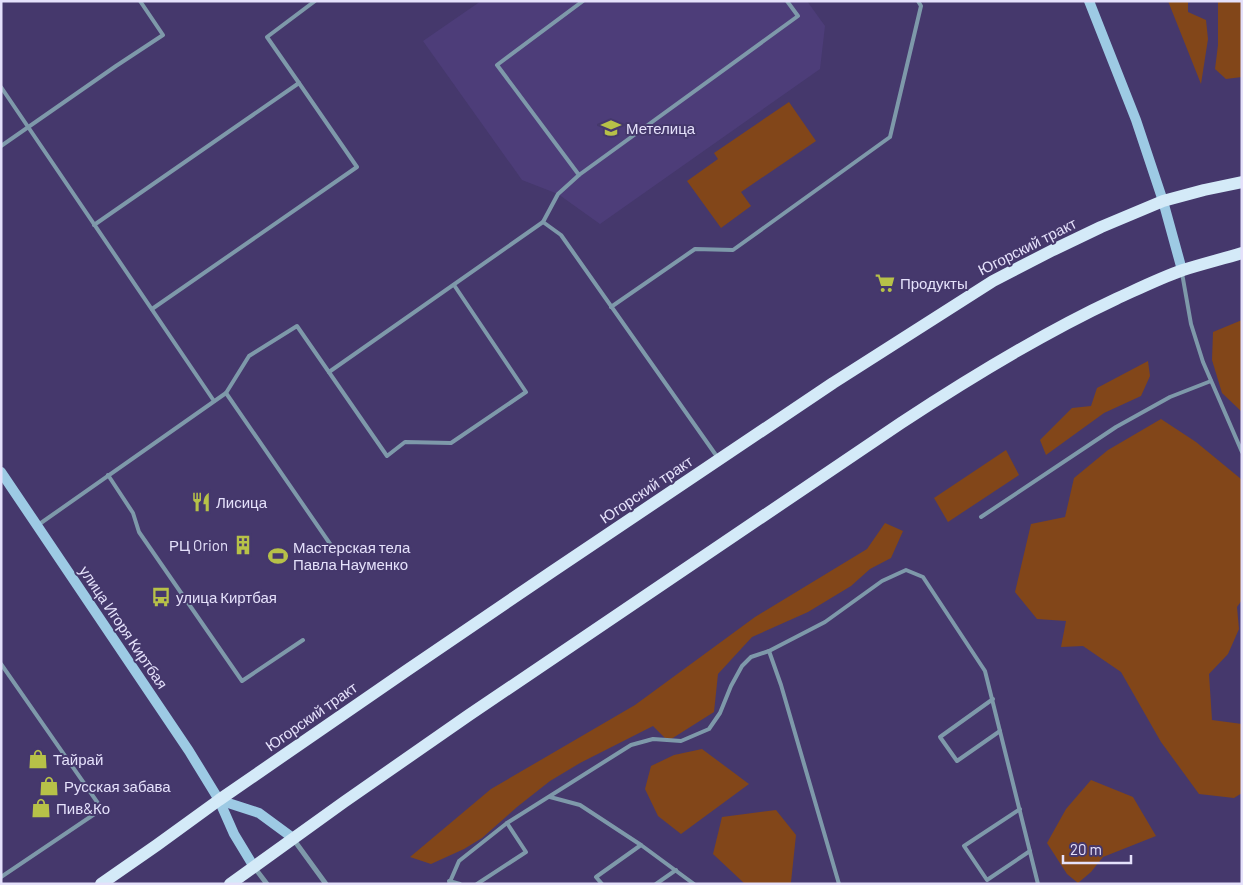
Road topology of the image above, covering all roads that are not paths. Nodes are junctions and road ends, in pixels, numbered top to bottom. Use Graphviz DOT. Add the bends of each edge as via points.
graph roads {
  1 [pos="140,1"];
  2 [pos="315,1"];
  3 [pos="583,1"];
  4 [pos="787,1"];
  5 [pos="918,1"];
  6 [pos="1089,1"];
  7 [pos="299,83"];
  8 [pos="1,87"];
  9 [pos="29,127"];
  10 [pos="1,146"];
  11 [pos="579,175"];
  12 [pos="1242,182"];
  13 [pos="1163,201"];
  14 [pos="543,222"];
  15 [pos="94,225"];
  16 [pos="1242,253"];
  17 [pos="1182,270"];
  18 [pos="454,284"];
  19 [pos="611,306"];
  20 [pos="152,309"];
  21 [pos="329,372"];
  22 [pos="1210,381"];
  23 [pos="226,393"];
  24 [pos="214,401"];
  25 [pos="1242,452"];
  26 [pos="719,459"];
  27 [pos="1,472"];
  28 [pos="108,475"];
  29 [pos="981,517"];
  30 [pos="38,525"];
  31 [pos="335,551"];
  32 [pos="303,640"];
  33 [pos="769,651"];
  34 [pos="1,664"];
  35 [pos="993,699"];
  36 [pos="1000,731"];
  37 [pos="550,797"];
  38 [pos="219,800"];
  39 [pos="1020,809"];
  40 [pos="507,823"];
  41 [pos="293,838"];
  42 [pos="640,845"];
  43 [pos="1030,851"];
  44 [pos="254,867"];
  45 [pos="676,870"];
  46 [pos="1,877"];
  47 [pos="449,883"];
  48 [pos="101,884"];
  49 [pos="230,884"];
  50 [pos="267,884"];
  51 [pos="326,884"];
  52 [pos="460,884"];
  53 [pos="477,884"];
  54 [pos="602,884"];
  55 [pos="656,884"];
  56 [pos="694,884"];
  57 [pos="839,884"];
  58 [pos="1038,884"];
  1 -- 9 [label="lane" via="163,35"];
  2 -- 7 [label="lane" via="267,37"];
  3 -- 11 [label="lane" via="498,64"];
  4 -- 11 [label="lane" via="798,16"];
  5 -- 19 [label="lane" via="921,6 890,137 733,250 695,249"];
  6 -- 13 [label="main road" via="1136,120"];
  7 -- 15 [label="lane"];
  7 -- 20 [label="lane" via="357,167"];
  8 -- 9 [label="lane"];
  9 -- 10 [label="lane"];
  9 -- 15 [label="lane"];
  11 -- 14 [label="lane" via="558,194"];
  12 -- 13 [label="main road, Югорский тракт"];
  13 -- 17 [label="main road"];
  13 -- 26 [label="main road, Югорский тракт" via="1101,227 993,281"];
  14 -- 18 [label="lane"];
  14 -- 19 [label="lane" via="561,235"];
  15 -- 20 [label="lane"];
  16 -- 17 [label="main road"];
  17 -- 22 [label="lane" via="1191,324"];
  17 -- 41 [label="main road" via="1084,315 963,382 468,715"];
  18 -- 21 [label="lane"];
  18 -- 21 [label="lane" via="526,392 452,443 405,442 387,456"];
  19 -- 26 [label="lane"];
  20 -- 24 [label="lane"];
  21 -- 23 [label="lane" via="297,326 249,356"];
  22 -- 25 [label="lane"];
  22 -- 29 [label="lane" via="1170,397 1116,427"];
  23 -- 24 [label="lane"];
  23 -- 31 [label="lane"];
  24 -- 28 [label="lane"];
  26 -- 38 [label="main road, Югорский тракт"];
  27 -- 30 [label="main road, улица Игоря Киртбая"];
  28 -- 30 [label="lane"];
  28 -- 32 [label="lane" via="133,513 139,532 242,681"];
  30 -- 38 [label="main road, улица Игоря Киртбая"];
  33 -- 35 [label="lane" via="825,622 882,581 906,570 923,577 986,671"];
  33 -- 37 [label="lane" via="751,657 742,666 709,729 681,741 653,740 631,745"];
  33 -- 57 [label="lane"];
  34 -- 46 [label="lane" via="102,810"];
  35 -- 36 [label="lane"];
  35 -- 36 [label="lane" via="940,737 957,762"];
  36 -- 39 [label="lane"];
  37 -- 40 [label="lane"];
  37 -- 42 [label="lane" via="580,805"];
  38 -- 41 [label="main road" via="259,812"];
  38 -- 44 [label="main road, улица Игоря Киртбая"];
  38 -- 48 [label="main road, Югорский тракт"];
  39 -- 43 [label="lane"];
  39 -- 43 [label="lane" via="964,846 987,880"];
  40 -- 47 [label="lane" via="459,861"];
  40 -- 53 [label="lane" via="526,852"];
  41 -- 44 [label="main road"];
  41 -- 51 [label="street"];
  42 -- 45 [label="lane"];
  42 -- 54 [label="lane" via="596,877"];
  43 -- 58 [label="lane"];
  44 -- 49 [label="main road"];
  44 -- 50 [label="street, улица Игоря Киртбая"];
  45 -- 55 [label="lane"];
  45 -- 56 [label="lane"];
  47 -- 52 [label="lane"];
}
